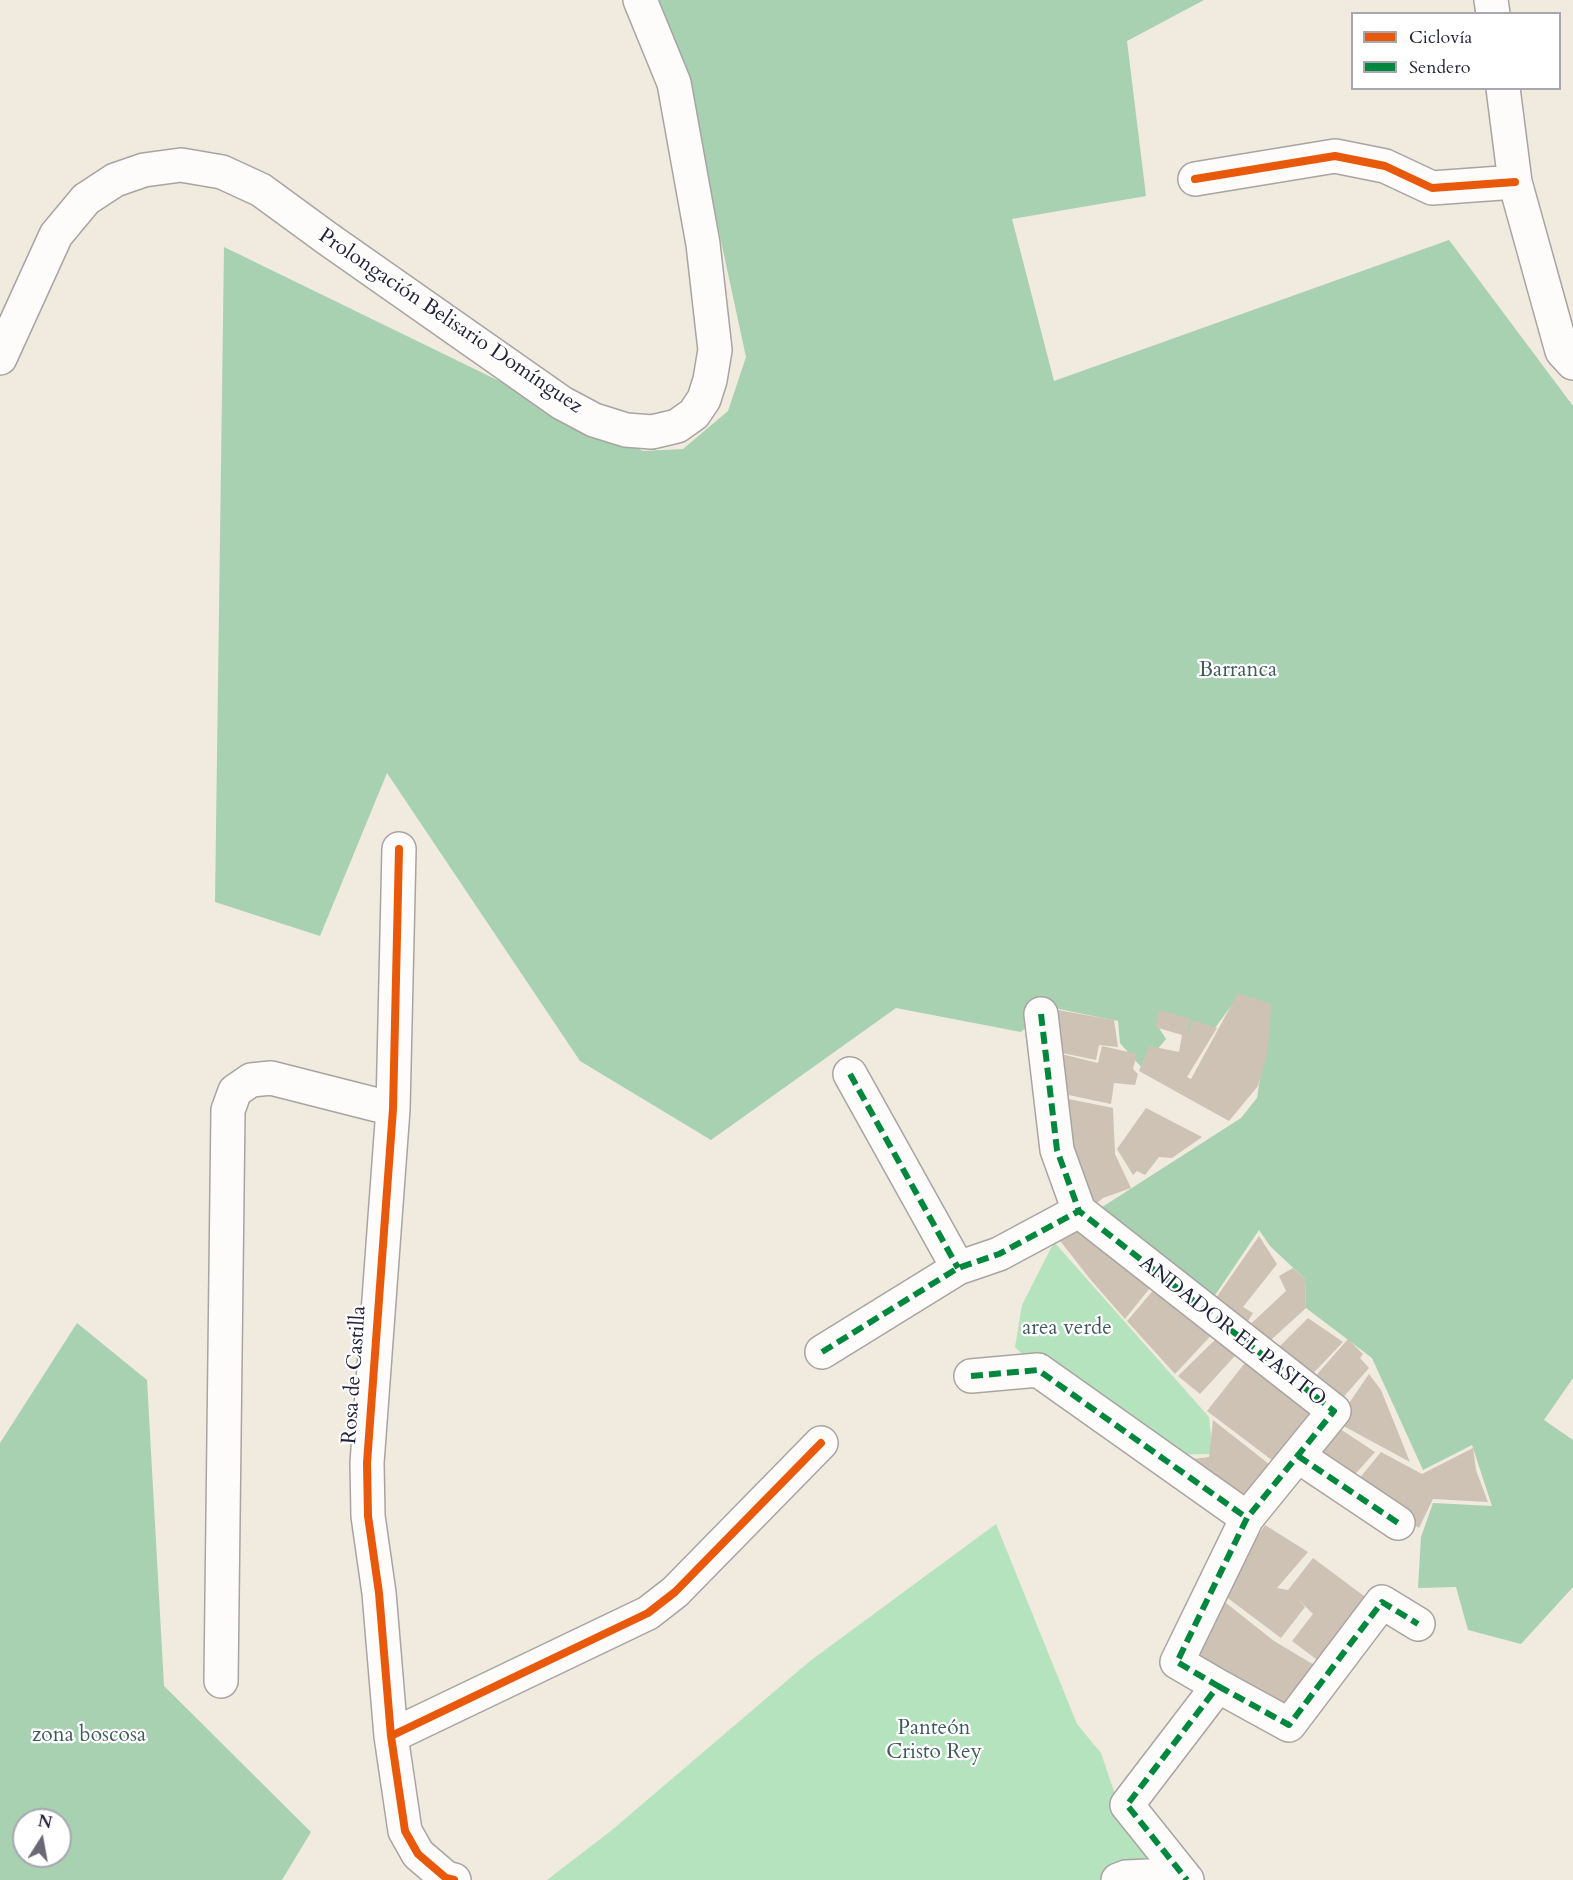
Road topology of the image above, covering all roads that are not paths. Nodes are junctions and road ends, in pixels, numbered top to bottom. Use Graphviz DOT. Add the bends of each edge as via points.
graph roads {
  1 [pos="640,0"];
  2 [pos="1503,90"];
  3 [pos="1195,179"];
  4 [pos="1515,182"];
  5 [pos="0,358"];
  6 [pos="1573,363"];
  7 [pos="399,849"];
  8 [pos="1041,1014"];
  9 [pos="850,1074"];
  10 [pos="393,1109"];
  11 [pos="1079,1211"];
  12 [pos="958,1268"];
  13 [pos="822,1352"];
  14 [pos="971,1376"];
  15 [pos="821,1443"];
  16 [pos="1298,1456"];
  17 [pos="1247,1518"];
  18 [pos="1398,1523"];
  19 [pos="1418,1624"];
  20 [pos="221,1681"];
  21 [pos="1218,1686"];
  22 [pos="391,1736"];
  23 [pos="454,1880"];
  24 [pos="1118,1880"];
  25 [pos="1187,1880"];
  1 -- 5 [label="street, Prolongación Belisario Domínguez" via="674,83 703,244 715,350 704,399 694,414 677,426 652,432 626,430 594,420 562,403 261,190 222,172 182,165 144,170 115,180 87,199 56,235"];
  2 -- 4 [label="street"];
  3 -- 4 [label="street" via="1335,156 1385,166 1432,188"];
  4 -- 6 [label="street" via="1562,351"];
  7 -- 10 [label="street, Rosa de Castilla"];
  8 -- 11 [label="street" via="1057,1150"];
  9 -- 12 [label="street"];
  10 -- 20 [label="street" via="271,1078 251,1080 235,1091 228,1110"];
  10 -- 22 [label="street, Rosa de Castilla" via="367,1462 368,1516"];
  11 -- 12 [label="street" via="999,1254"];
  11 -- 16 [label="street, ANDADOR EL PASITO" via="1334,1412"];
  12 -- 13 [label="street"];
  14 -- 17 [label="street" via="1038,1370"];
  15 -- 22 [label="street" via="675,1592 648,1613"];
  16 -- 17 [label="street, ANDADOR EL PASITO"];
  16 -- 18 [label="street"];
  17 -- 21 [label="street, ANDADOR EL PASITO" via="1177,1662"];
  19 -- 21 [label="street" via="1382,1602 1289,1725"];
  21 -- 25 [label="street" via="1127,1805"];
  22 -- 23 [label="street, Rosa de Castilla" via="405,1831 418,1854"];
  24 -- 25 [label="street" via="1170,1875"];
}
